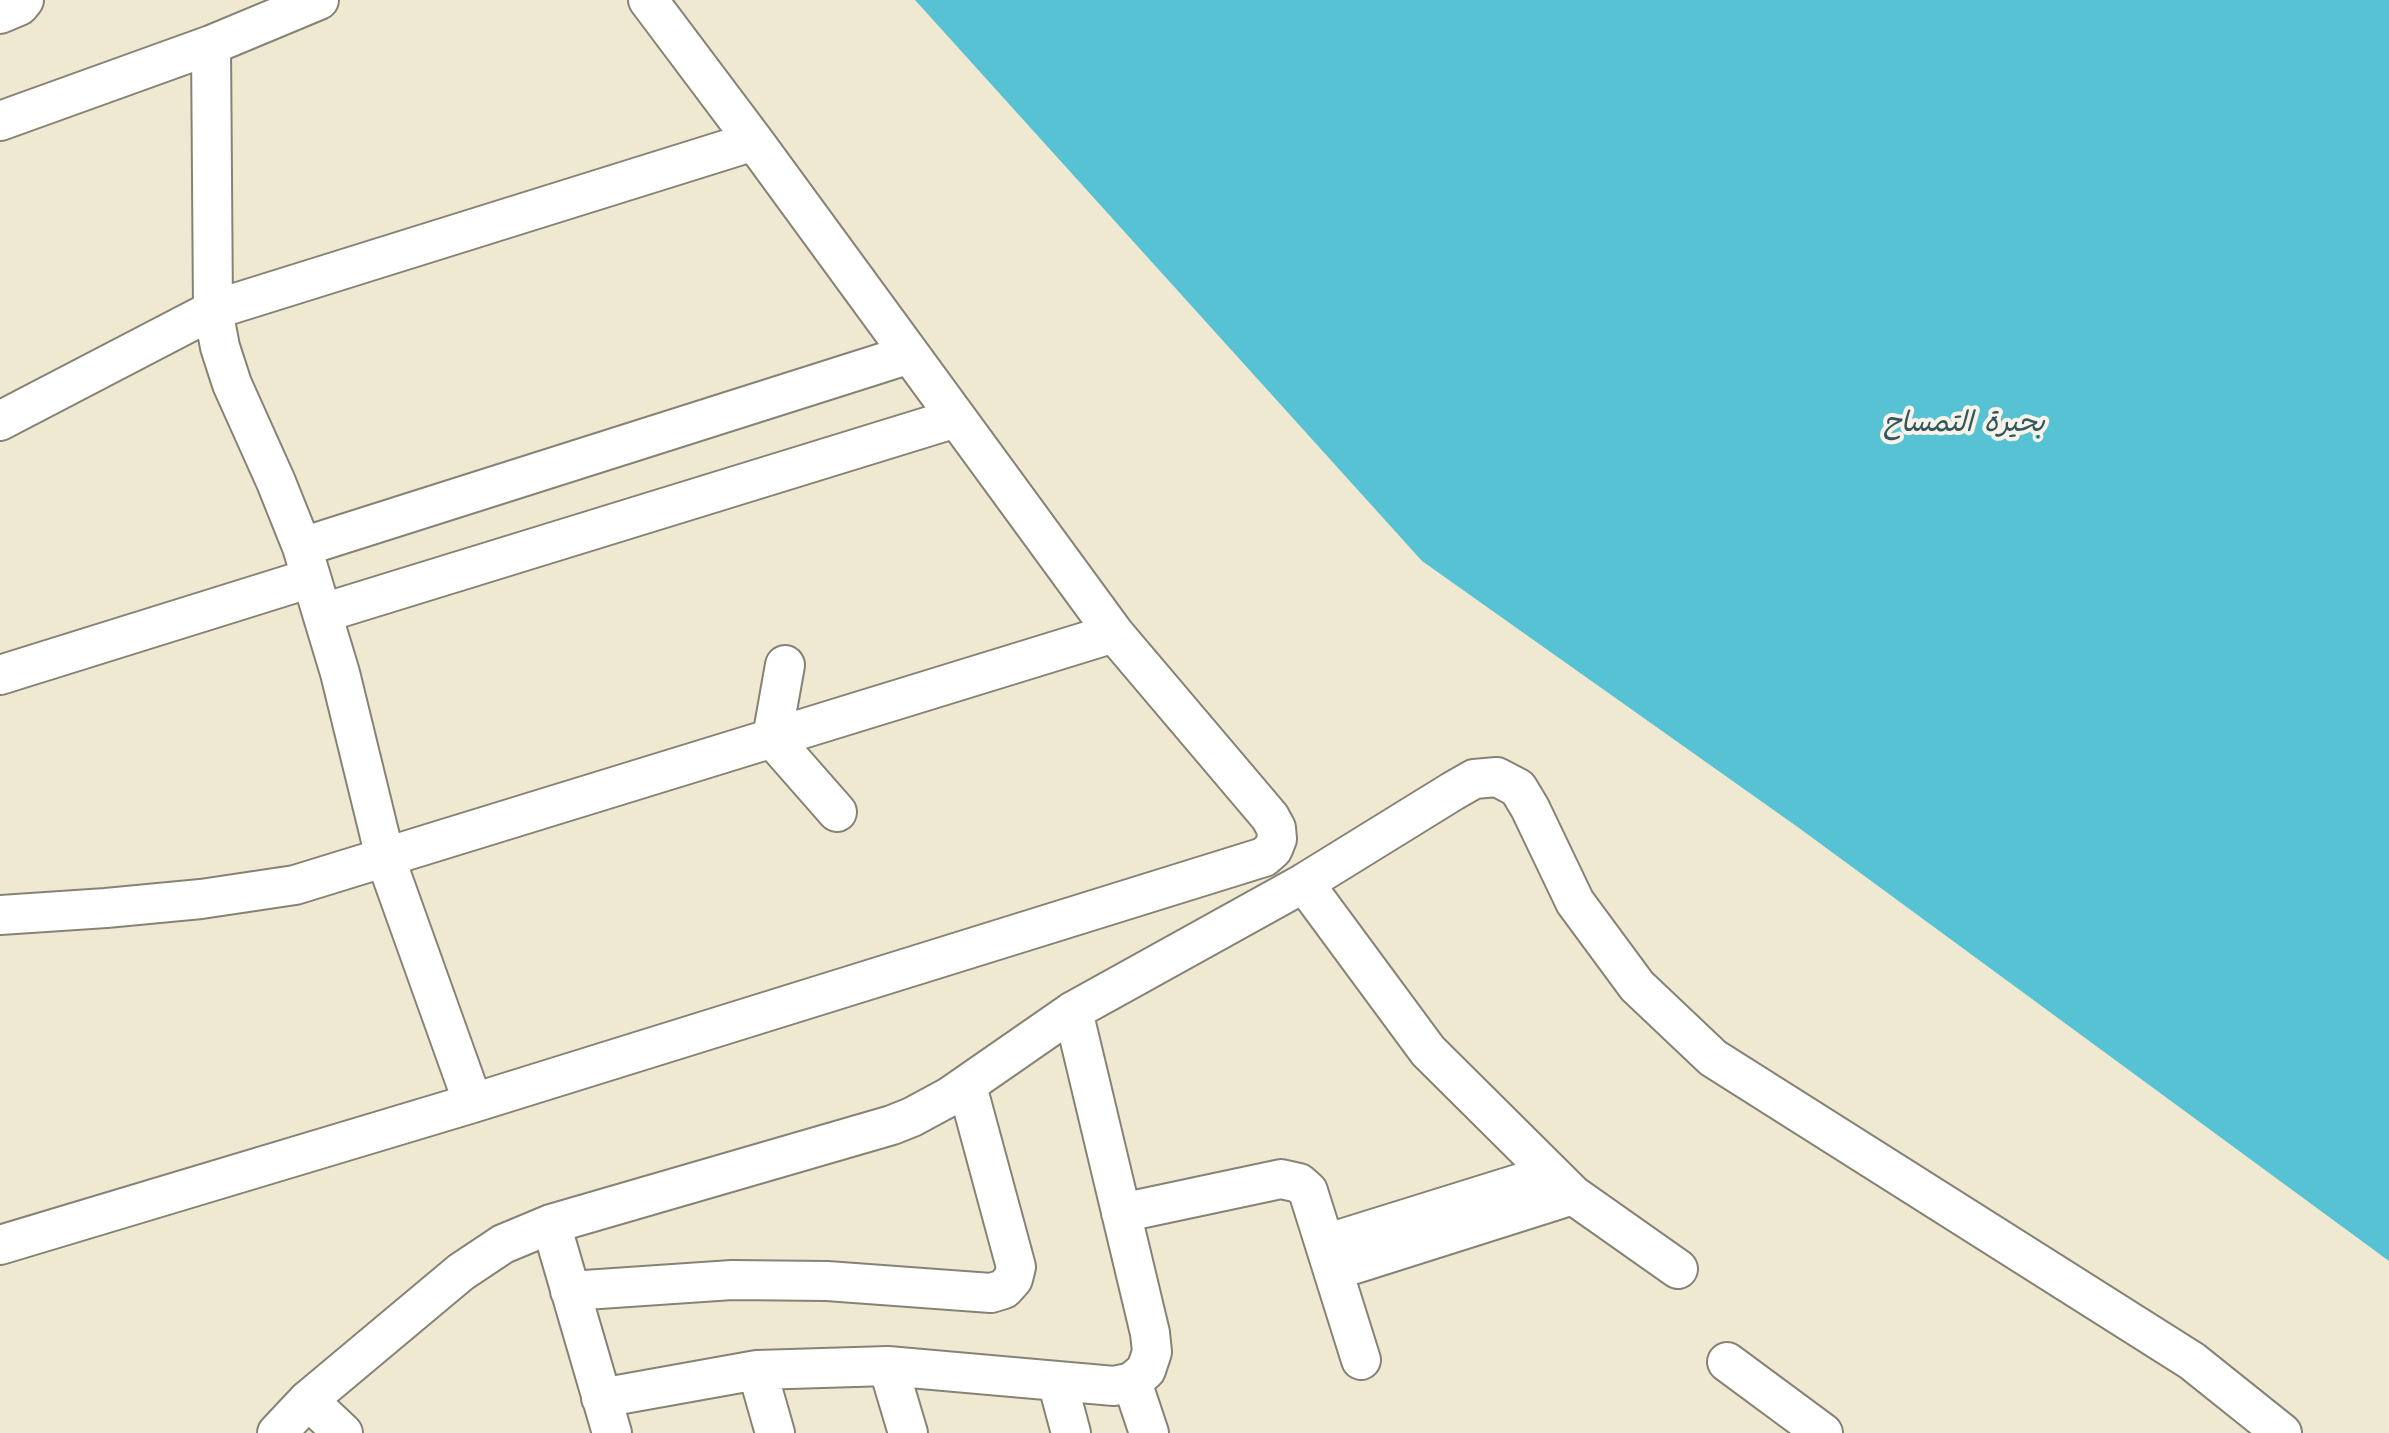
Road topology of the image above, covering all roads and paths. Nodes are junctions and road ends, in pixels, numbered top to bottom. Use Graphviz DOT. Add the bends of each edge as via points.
graph roads {
  1 [pos="24,0"];
  2 [pos="319,0"];
  3 [pos="648,0"];
  4 [pos="0,14"];
  5 [pos="211,45"];
  6 [pos="0,121"];
  7 [pos="754,141"];
  8 [pos="213,310"];
  9 [pos="910,354"];
  10 [pos="956,418"];
  11 [pos="0,421"];
  12 [pos="312,579"];
  13 [pos="1114,633"];
  14 [pos="785,665"];
  15 [pos="0,675"];
  16 [pos="772,738"];
  17 [pos="837,812"];
  18 [pos="385,857"];
  19 [pos="1304,883"];
  20 [pos="0,915"];
  21 [pos="1073,1011"];
  22 [pos="967,1086"];
  23 [pos="473,1103"];
  24 [pos="1561,1185"];
  25 [pos="1121,1213"];
  26 [pos="551,1224"];
  27 [pos="0,1245"];
  28 [pos="1329,1258"];
  29 [pos="1678,1269"];
  30 [pos="570,1291"];
  31 [pos="1361,1360"];
  32 [pos="1727,1362"];
  33 [pos="888,1366"];
  34 [pos="757,1370"];
  35 [pos="1057,1381"];
  36 [pos="1132,1382"];
  37 [pos="308,1400"];
  38 [pos="606,1416"];
  39 [pos="277,1433"];
  40 [pos="343,1433"];
  41 [pos="775,1433"];
  42 [pos="908,1433"];
  43 [pos="1071,1433"];
  44 [pos="1149,1433"];
  45 [pos="1823,1433"];
  46 [pos="2282,1433"];
  1 -- 4 [label="street"];
  2 -- 5 [label="street"];
  3 -- 7 [label="street"];
  5 -- 6 [label="street"];
  5 -- 8 [label="street"];
  7 -- 8 [label="street"];
  7 -- 9 [label="street"];
  8 -- 11 [label="street"];
  8 -- 12 [label="street" via="232,384"];
  9 -- 10 [label="street"];
  9 -- 12 [label="street"];
  10 -- 12 [label="street"];
  10 -- 13 [label="street"];
  12 -- 15 [label="street"];
  12 -- 18 [label="street"];
  13 -- 16 [label="street"];
  13 -- 23 [label="street" via="1270,817 1277,839 1264,857"];
  14 -- 16 [label="street"];
  16 -- 17 [label="street"];
  16 -- 18 [label="street"];
  18 -- 20 [label="street" via="295,885 169,902"];
  18 -- 23 [label="street"];
  19 -- 21 [label="street"];
  19 -- 24 [label="street" via="1428,1051"];
  19 -- 46 [label="street" via="1474,779 1497,777 1518,788 1575,902 1637,986 1713,1058 2192,1361"];
  21 -- 22 [label="street"];
  21 -- 25 [label="street"];
  22 -- 26 [label="street" via="892,1125"];
  22 -- 30 [label="street" via="1016,1267 1004,1289 991,1293 732,1280"];
  23 -- 27 [label="street"];
  24 -- 28 [label="street"];
  24 -- 29 [label="street"];
  25 -- 28 [label="street" via="1293,1180 1308,1191"];
  25 -- 36 [label="street" via="1152,1352 1146,1370"];
  26 -- 30 [label="street"];
  26 -- 37 [label="street" via="503,1244 461,1272"];
  28 -- 31 [label="street"];
  30 -- 38 [label="street"];
  32 -- 45 [label="street"];
  33 -- 34 [label="street"];
  33 -- 35 [label="street"];
  33 -- 42 [label="street"];
  34 -- 38 [label="street"];
  34 -- 41 [label="street"];
  35 -- 36 [label="street" via="1114,1386"];
  35 -- 43 [label="street"];
  36 -- 44 [label="street"];
  37 -- 39 [label="street"];
  37 -- 40 [label="street"];
}
